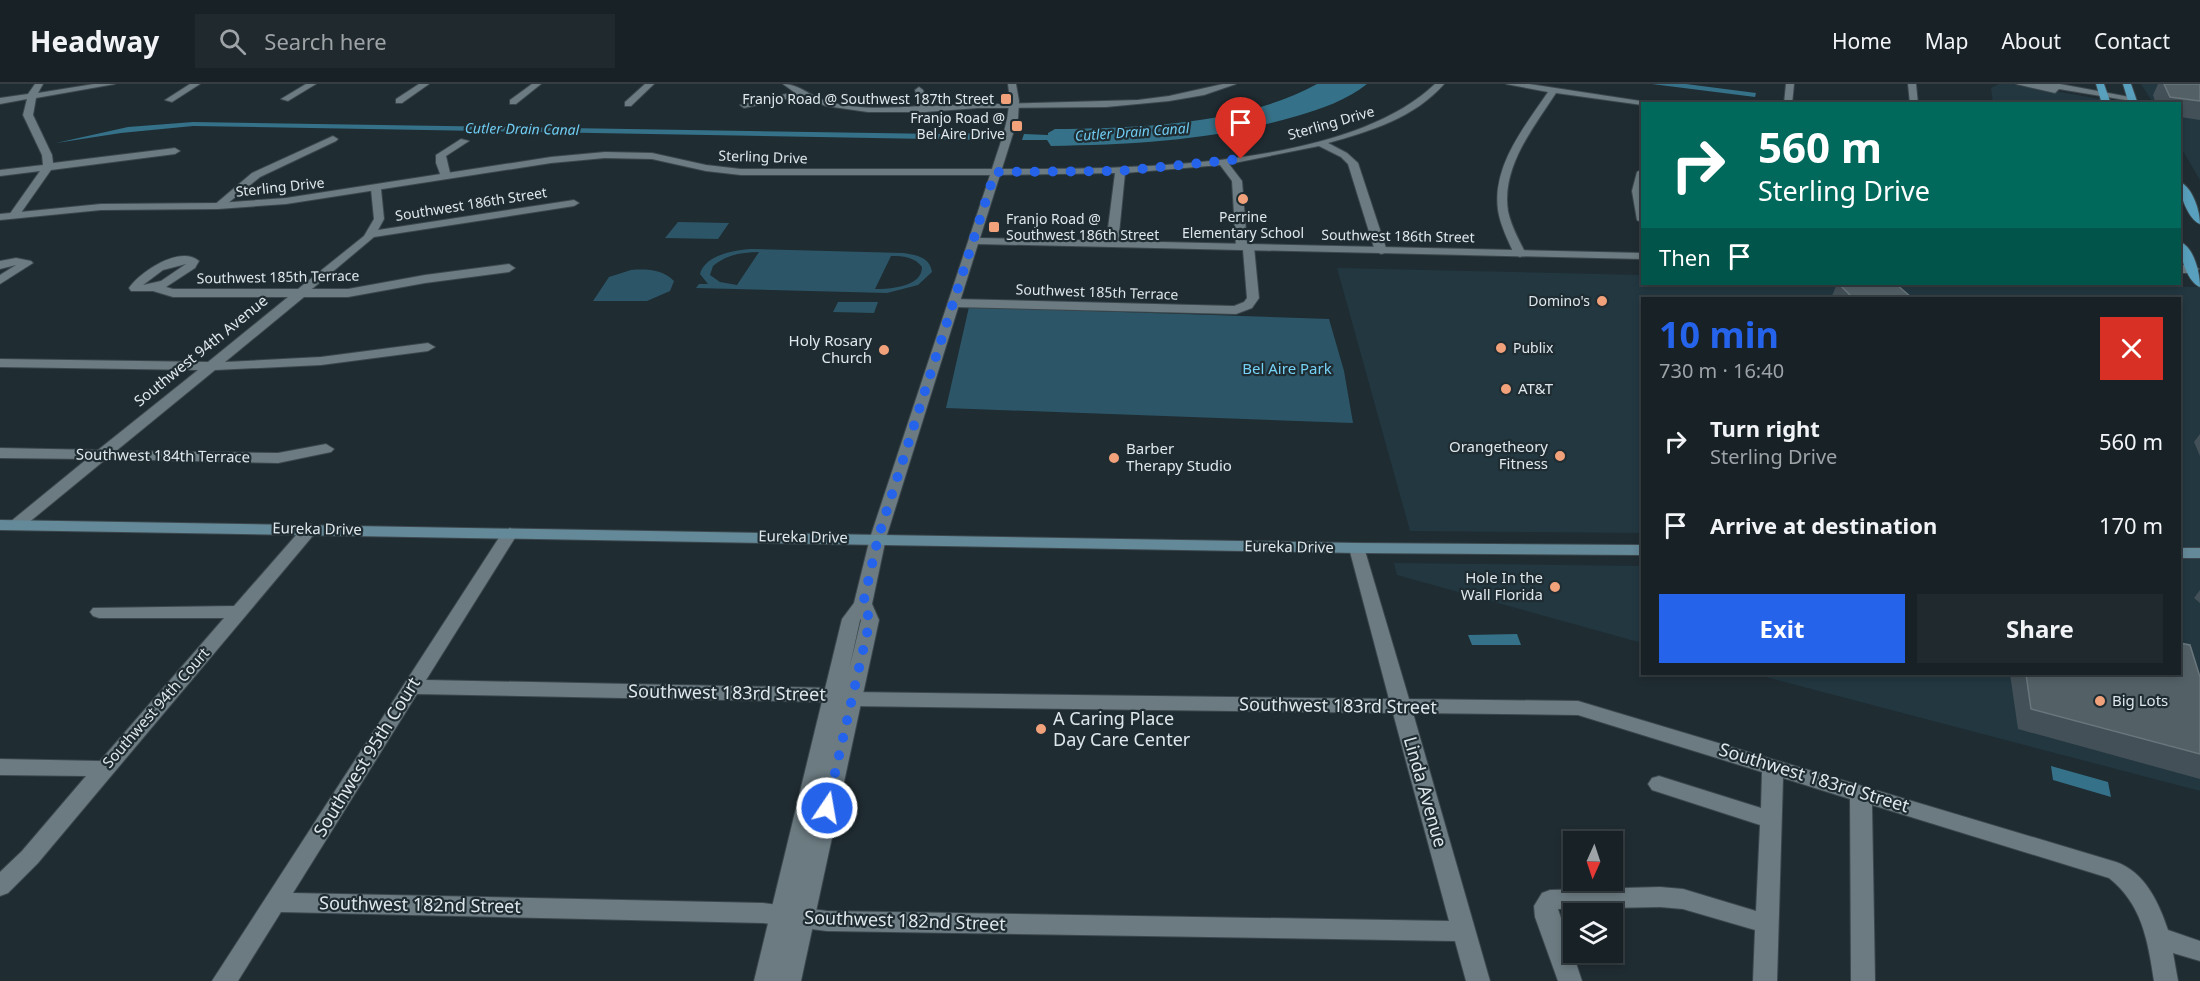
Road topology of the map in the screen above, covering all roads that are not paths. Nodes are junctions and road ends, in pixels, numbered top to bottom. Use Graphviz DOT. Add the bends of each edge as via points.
graph roads {
  1 [pos="39,84"];
  2 [pos="111,84"];
  3 [pos="195,84"];
  4 [pos="312,84"];
  5 [pos="425,84"];
  6 [pos="537,84"];
  7 [pos="650,84"];
  8 [pos="787,84"];
  9 [pos="1012,84"];
  10 [pos="1232,84"];
  11 [pos="1440,84"];
  12 [pos="1510,84"];
  13 [pos="1790,84"];
  14 [pos="1912,84"];
  15 [pos="2020,84"];
  16 [pos="2044,84"];
  17 [pos="2100,84"];
  18 [pos="2127,84"];
  19 [pos="919,90"];
  20 [pos="1553,90"];
  21 [pos="802,93"];
  22 [pos="32,97"];
  23 [pos="285,99"];
  24 [pos="2105,99"];
  25 [pos="0,100"];
  26 [pos="169,100"];
  27 [pos="399,101"];
  28 [pos="2133,101"];
  29 [pos="513,102"];
  30 [pos="1641,102"];
  31 [pos="1788,102"];
  32 [pos="1914,102"];
  33 [pos="628,104"];
  34 [pos="744,105"];
  35 [pos="1015,105"];
  36 [pos="924,109"];
  37 [pos="333,139"];
  38 [pos="464,141"];
  39 [pos="1320,144"];
  40 [pos="176,152"];
  41 [pos="1222,162"];
  42 [pos="48,167"];
  43 [pos="1120,171"];
  44 [pos="995,172"];
  45 [pos="0,173"];
  46 [pos="1641,176"];
  47 [pos="446,177"];
  48 [pos="376,189"];
  49 [pos="2181,189"];
  50 [pos="574,203"];
  51 [pos="218,206"];
  52 [pos="1641,214"];
  53 [pos="14,215"];
  54 [pos="0,217"];
  55 [pos="2200,221"];
  56 [pos="372,234"];
  57 [pos="973,241"];
  58 [pos="1112,244"];
  59 [pos="1245,247"];
  60 [pos="2181,247"];
  61 [pos="1381,251"];
  62 [pos="1520,254"];
  63 [pos="1641,256"];
  64 [pos="0,265"];
  65 [pos="508,268"];
  66 [pos="2181,269"];
  67 [pos="2196,270"];
  68 [pos="0,280"];
  69 [pos="2200,283"];
  70 [pos="155,288"];
  71 [pos="297,294"];
  72 [pos="954,303"];
  73 [pos="428,347"];
  74 [pos="0,363"];
  75 [pos="209,366"];
  76 [pos="326,449"];
  77 [pos="0,453"];
  78 [pos="99,455"];
  79 [pos="8,525"];
  80 [pos="310,529"];
  81 [pos="510,533"];
  82 [pos="878,538"];
  83 [pos="1357,548"];
  84 [pos="1641,550"];
  85 [pos="2181,553"];
  86 [pos="2200,553"];
  87 [pos="99,612"];
  88 [pos="239,612"];
  89 [pos="412,687"];
  90 [pos="842,697"];
  91 [pos="1401,707"];
  92 [pos="1773,766"];
  93 [pos="0,767"];
  94 [pos="105,768"];
  95 [pos="1659,784"];
  96 [pos="1861,793"];
  97 [pos="1771,820"];
  98 [pos="0,886"];
  99 [pos="275,902"];
  100 [pos="792,917"];
  101 [pos="1767,924"];
  102 [pos="1464,931"];
  103 [pos="2159,938"];
  104 [pos="2200,951"];
  105 [pos="225,981"];
  106 [pos="766,981"];
  107 [pos="789,981"];
  108 [pos="1478,981"];
  109 [pos="1570,981"];
  110 [pos="1765,981"];
  111 [pos="1863,981"];
  112 [pos="2166,981"];
  1 -- 22 [label="street"];
  2 -- 22 [label="street"];
  3 -- 26 [label="street"];
  4 -- 23 [label="street"];
  5 -- 27 [label="street"];
  6 -- 29 [label="street"];
  7 -- 33 [label="street"];
  8 -- 21 [label="street"];
  9 -- 35 [label="street"];
  10 -- 35 [label="street" via="1141,102"];
  11 -- 39 [label="street, Sterling Drive" via="1402,114"];
  12 -- 20 [label="street"];
  13 -- 31 [label="street"];
  14 -- 32 [label="street"];
  15 -- 24 [label="street"];
  16 -- 24 [label="street"];
  17 -- 24 [label="highway"];
  18 -- 28 [label="highway"];
  19 -- 36 [label="street"];
  20 -- 30 [label="street"];
  20 -- 62 [label="street" via="1505,173 1503,212"];
  21 -- 34 [label="street"];
  21 -- 36 [label="street" via="819,102 847,108"];
  22 -- 25 [label="street"];
  22 -- 42 [label="street" via="28,115 47,155"];
  24 -- 28 [label="street"];
  35 -- 36 [label="street"];
  35 -- 44 [label="street"];
  37 -- 51 [label="street" via="256,175"];
  38 -- 47 [label="street" via="441,155"];
  39 -- 41 [label="street, Sterling Drive"];
  39 -- 61 [label="street" via="1353,163"];
  40 -- 42 [label="street"];
  41 -- 43 [label="street, Sterling Drive"];
  41 -- 59 [label="street" via="1237,181"];
  42 -- 45 [label="street"];
  42 -- 53 [label="street"];
  43 -- 44 [label="street, Sterling Drive"];
  43 -- 58 [label="street"];
  44 -- 47 [label="street, Sterling Drive" via="741,172 652,156 615,154"];
  44 -- 57 [label="street"];
  46 -- 52 [label="street" via="1637,191"];
  47 -- 48 [label="street, Sterling Drive"];
  48 -- 51 [label="street, Sterling Drive"];
  48 -- 56 [label="street" via="380,219"];
  49 -- 55 [label="highway"];
  50 -- 56 [label="street, Southwest 186th Street"];
  51 -- 53 [label="street, Sterling Drive" via="101,207"];
  53 -- 54 [label="street, Sterling Drive"];
  56 -- 71 [label="street, Southwest 94th Avenue"];
  57 -- 58 [label="street, Southwest 186th Street"];
  57 -- 72 [label="street"];
  58 -- 59 [label="street, Southwest 186th Street"];
  59 -- 61 [label="street, Southwest 186th Street"];
  59 -- 72 [label="street, Southwest 185th Terrace" via="1253,298 1239,309"];
  60 -- 67 [label="highway"];
  61 -- 62 [label="street, Southwest 186th Street"];
  62 -- 63 [label="street, Southwest 186th Street"];
  64 -- 68 [label="street" via="27,263"];
  65 -- 71 [label="street, Southwest 185th Terrace" via="361,292"];
  66 -- 67 [label="street"];
  67 -- 69 [label="highway"];
  70 -- 71 [label="street, Southwest 185th Terrace" via="173,293"];
  71 -- 75 [label="street, Southwest 94th Avenue"];
  72 -- 82 [label="street"];
  73 -- 75 [label="street" via="310,364"];
  74 -- 75 [label="street"];
  75 -- 78 [label="street, Southwest 94th Avenue"];
  76 -- 78 [label="street, Southwest 184th Terrace" via="278,458"];
  77 -- 78 [label="street, Southwest 184th Terrace"];
  78 -- 79 [label="street, Southwest 94th Avenue"];
  79 -- 80 [label="main road, Eureka Drive"];
  80 -- 81 [label="main road, Eureka Drive"];
  80 -- 88 [label="street, Southwest 94th Court"];
  81 -- 82 [label="main road, Eureka Drive"];
  81 -- 89 [label="street, Southwest 95th Court"];
  82 -- 83 [label="main road, Eureka Drive"];
  82 -- 90 [label="street" via="863,604 870,620"];
  83 -- 84 [label="main road, Eureka Drive"];
  83 -- 91 [label="street, Linda Avenue"];
  85 -- 86 [label="main road"];
  87 -- 88 [label="street"];
  88 -- 94 [label="street, Southwest 94th Court"];
  89 -- 90 [label="street, Southwest 183rd Street"];
  89 -- 99 [label="street, Southwest 95th Court"];
  90 -- 91 [label="street, Southwest 183rd Street"];
  90 -- 100 [label="street"];
  91 -- 92 [label="street, Southwest 183rd Street" via="1584,709"];
  91 -- 102 [label="street, Linda Avenue"];
  92 -- 96 [label="street, Southwest 183rd Street"];
  92 -- 97 [label="street"];
  93 -- 94 [label="street"];
  94 -- 98 [label="street, Southwest 94th Court" via="30,857"];
  95 -- 97 [label="street"];
  96 -- 103 [label="street, Southwest 183rd Street" via="2116,871 2139,891"];
  96 -- 111 [label="street"];
  97 -- 101 [label="street"];
  99 -- 100 [label="street, Southwest 182nd Street" via="763,913"];
  99 -- 105 [label="street, Southwest 95th Court"];
  100 -- 102 [label="street, Southwest 182nd Street" via="827,921"];
  100 -- 106 [label="street"];
  100 -- 107 [label="street"];
  101 -- 109 [label="street" via="1683,899 1550,900 1547,916"];
  101 -- 110 [label="street"];
  102 -- 108 [label="street, Linda Avenue"];
  103 -- 104 [label="street"];
  103 -- 112 [label="street, Southwest 183rd Street"];
}
